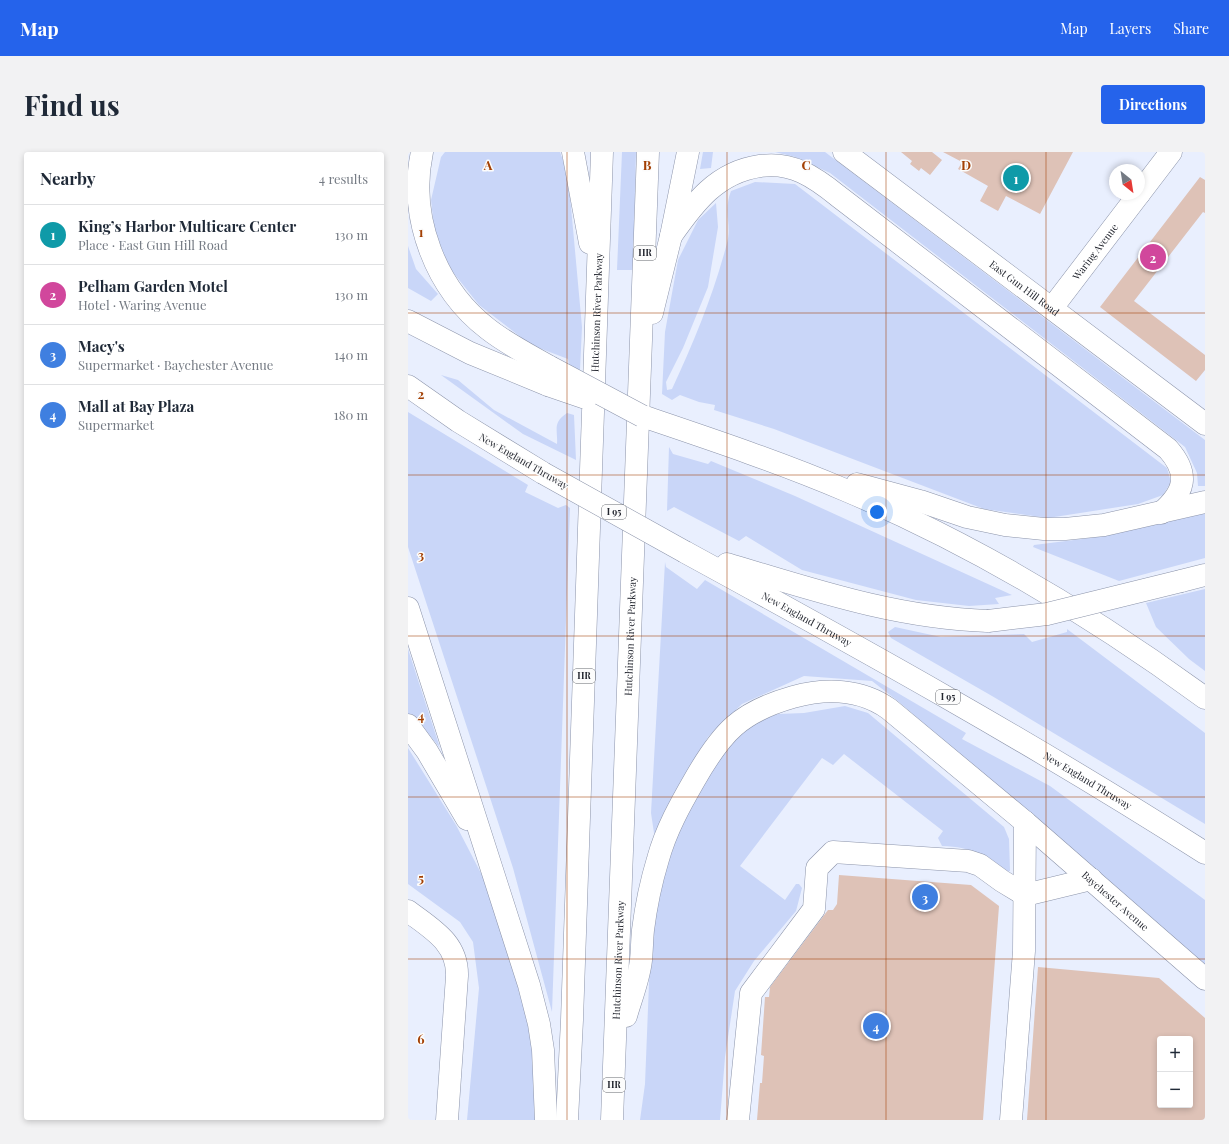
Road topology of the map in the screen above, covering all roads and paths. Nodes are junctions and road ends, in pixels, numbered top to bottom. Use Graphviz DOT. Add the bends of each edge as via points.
graph roads {
  1 [pos="422,152"];
  2 [pos="573,152"];
  3 [pos="602,152"];
  4 [pos="648,152"];
  5 [pos="688,152"];
  6 [pos="844,152"];
  7 [pos="1171,152"];
  8 [pos="1145,186"];
  9 [pos="1134,200"];
  10 [pos="671,236"];
  11 [pos="597,276"];
  12 [pos="1052,308"];
  13 [pos="408,321"];
  14 [pos="641,355"];
  15 [pos="549,376"];
  16 [pos="408,386"];
  17 [pos="1205,424"];
  18 [pos="771,460"];
  19 [pos="1205,502"];
  20 [pos="1161,513"];
  21 [pos="685,552"];
  22 [pos="1205,575"];
  23 [pos="408,608"];
  24 [pos="1205,698"];
  25 [pos="408,725"];
  26 [pos="1025,822"];
  27 [pos="484,847"];
  28 [pos="1205,853"];
  29 [pos="1091,879"];
  30 [pos="1025,895"];
  31 [pos="408,911"];
  32 [pos="1205,980"];
  33 [pos="616,1050"];
  34 [pos="446,1120"];
  35 [pos="546,1120"];
  36 [pos="567,1120"];
  37 [pos="612,1120"];
  38 [pos="738,1120"];
  39 [pos="1011,1120"];
  1 -- 15 [label="main road" via="412,179 410,201 415,232 429,262 447,289 475,318"];
  2 -- 11 [label="main road"];
  3 -- 11 [label="main road, Hutchinson River Parkway / HR"];
  4 -- 14 [label="main road, Hutchinson River Parkway / HR"];
  5 -- 10 [label="main road"];
  6 -- 12 [label="main road, East Gun Hill Road"];
  7 -- 8 [label="main road, Waring Avenue"];
  9 -- 12 [label="main road, Waring Avenue"];
  10 -- 14 [label="main road"];
  10 -- 20 [label="main road" via="703,195 732,174 754,167 770,166 795,170 812,178 1168,449 1179,463 1182,480 1177,497"];
  11 -- 36 [label="main road, Hutchinson River Parkway / HR"];
  12 -- 17 [label="main road, East Gun Hill Road"];
  13 -- 15 [label="main road" via="470,353"];
  14 -- 33 [label="main road, Hutchinson River Parkway / HR"];
  15 -- 18 [label="main road, bridge" via="642,416"];
  16 -- 21 [label="main road, New England Thruway / I 95, bridge" via="458,421 543,473"];
  18 -- 20 [label="main road" via="920,501 967,517 1024,528 1086,528"];
  18 -- 24 [label="main road" via="846,490 985,557 1094,620"];
  19 -- 20 [label="main road"];
  21 -- 22 [label="main road, bridge" via="826,594 941,619 1028,618"];
  21 -- 28 [label="main road, New England Thruway / I 95" via="967,708"];
  23 -- 27 [label="main road"];
  25 -- 27 [label="main road"];
  26 -- 29 [label="main road, Baychester Avenue"];
  26 -- 30 [label="main road"];
  26 -- 33 [label="main road, Baychester Avenue" via="897,715 870,698 850,693 814,692 775,702 749,714 728,730 709,754 675,814 666,836 658,858 646,912 641,962"];
  27 -- 35 [label="main road" via="536,1009 543,1050"];
  29 -- 30 [label="main road"];
  29 -- 32 [label="main road, Baychester Avenue"];
  30 -- 38 [label="main road" via="980,865 968,861 833,852 817,868 814,909 751,994"];
  30 -- 39 [label="main road" via="1024,951"];
  31 -- 34 [label="main road" via="444,939 454,953 458,969"];
  33 -- 37 [label="main road, Hutchinson River Parkway / HR"];
}
